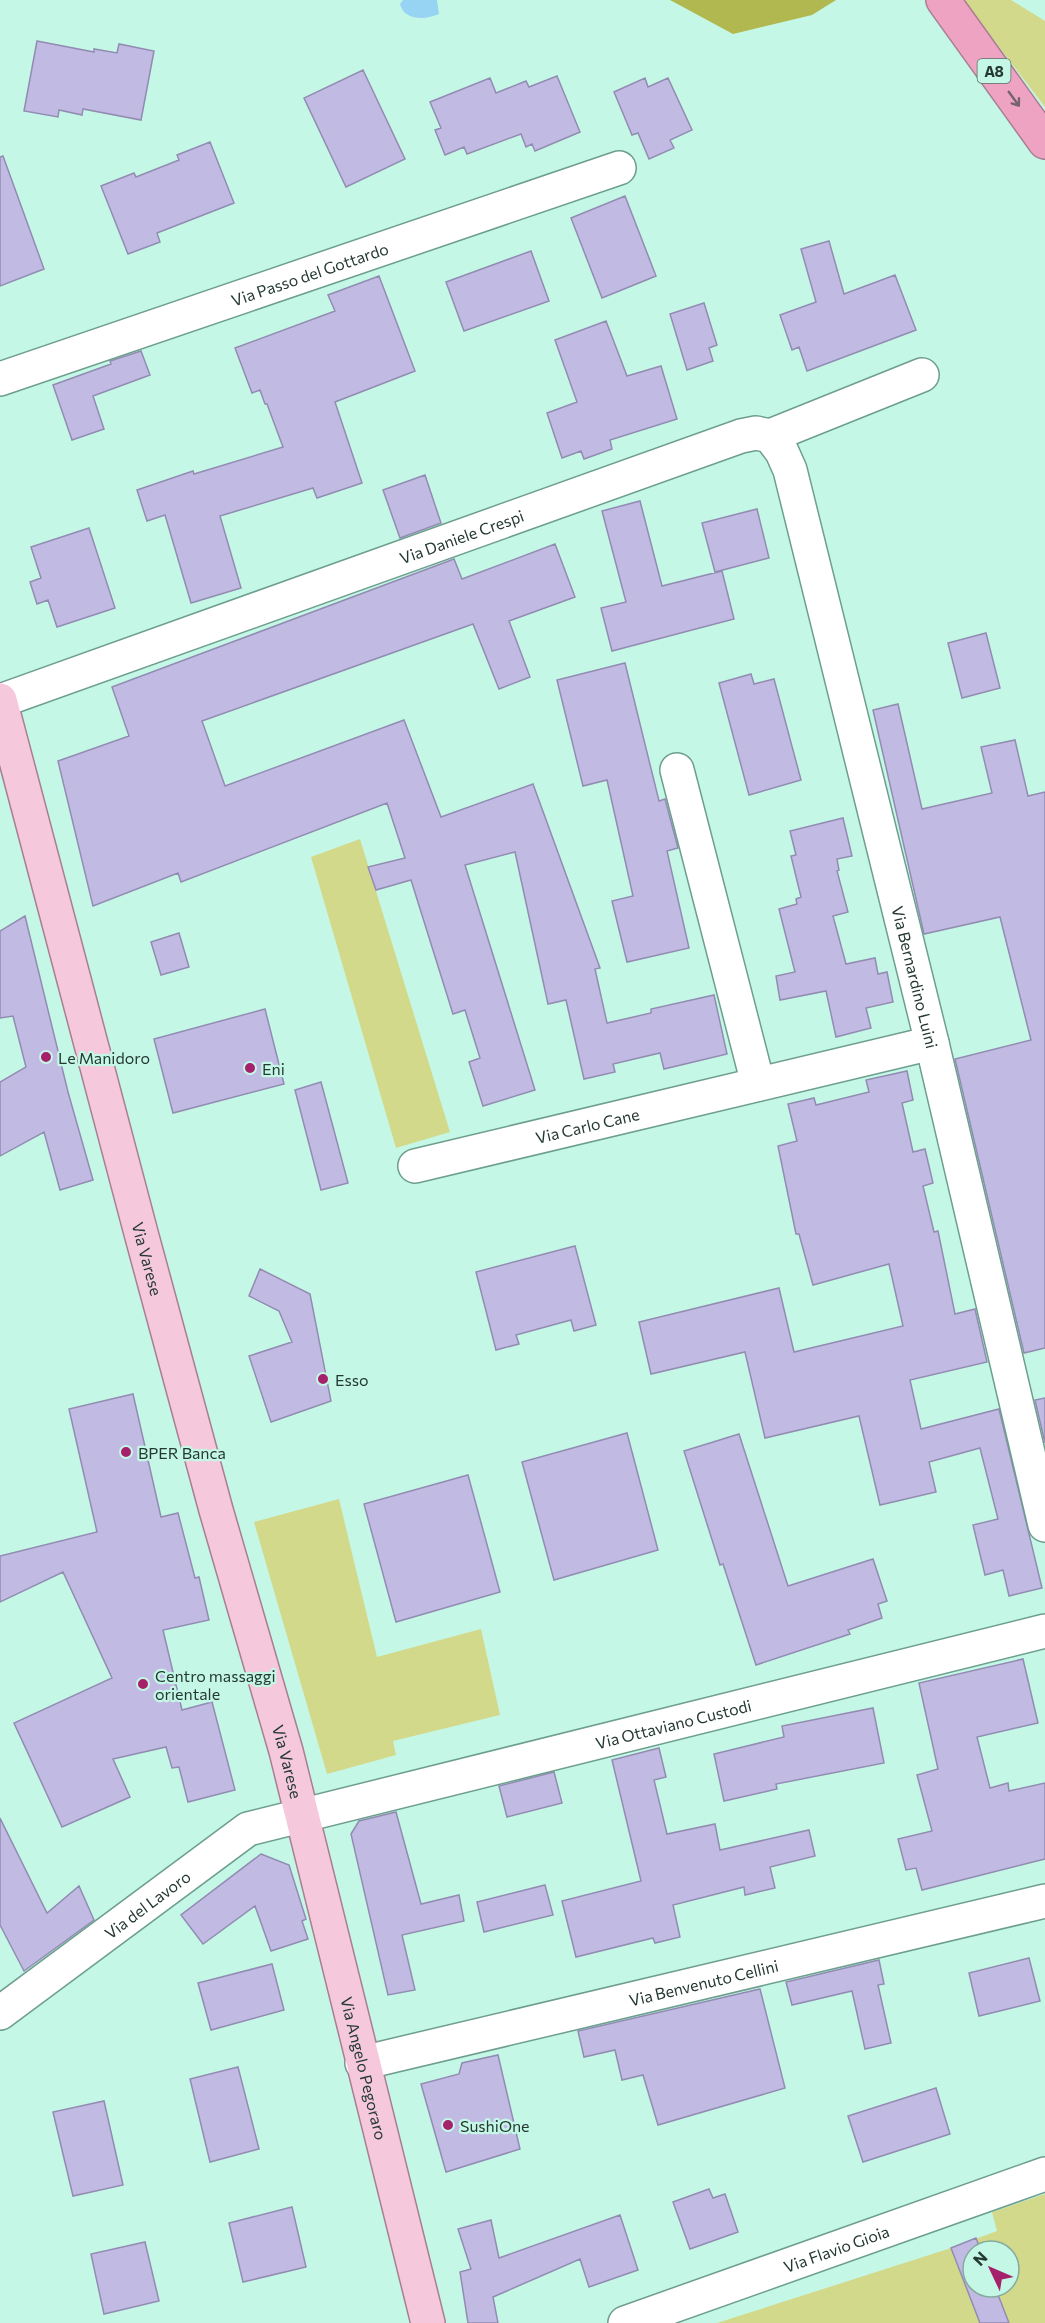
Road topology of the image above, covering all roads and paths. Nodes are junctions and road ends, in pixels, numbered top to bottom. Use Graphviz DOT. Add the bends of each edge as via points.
graph roads {
  1 [pos="943,0"];
  2 [pos="1045,142"];
  3 [pos="619,168"];
  4 [pos="922,375"];
  5 [pos="0,379"];
  6 [pos="770,436"];
  7 [pos="0,701"];
  8 [pos="676,770"];
  9 [pos="932,1043"];
  10 [pos="758,1084"];
  11 [pos="416,1166"];
  12 [pos="1045,1525"];
  13 [pos="1045,1631"];
  14 [pos="302,1814"];
  15 [pos="1045,1900"];
  16 [pos="0,2013"];
  17 [pos="362,2062"];
  18 [pos="1045,2174"];
  19 [pos="428,2323"];
  20 [pos="625,2323"];
  1 -- 2 [label="highway, A8, one-way"];
  3 -- 5 [label="street, Via Passo del Gottardo"];
  4 -- 6 [label="street, Via Daniele Crespi"];
  6 -- 7 [label="street, Via Daniele Crespi" via="741,436"];
  6 -- 9 [label="street, Via Bernardino Luini" via="790,470"];
  7 -- 14 [label="main road, Via Varese" via="141,1233"];
  8 -- 10 [label="street"];
  9 -- 10 [label="street, Via Carlo Cane"];
  9 -- 12 [label="street, Via Bernardino Luini"];
  10 -- 11 [label="street, Via Carlo Cane"];
  13 -- 14 [label="street, Via Ottaviano Custodi"];
  14 -- 16 [label="street, Via del Lavoro" via="248,1829"];
  14 -- 17 [label="main road, Via Angelo Pegoraro"];
  15 -- 17 [label="street, Via Benvenuto Cellini"];
  17 -- 19 [label="main road, Via Angelo Pegoraro"];
  18 -- 20 [label="street, Via Flavio Gioia"];
}
